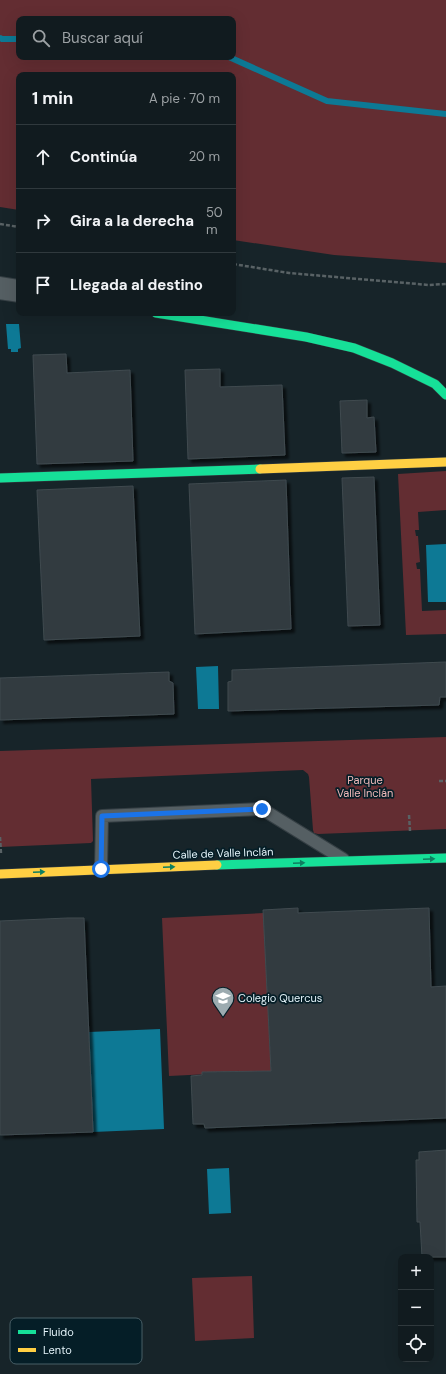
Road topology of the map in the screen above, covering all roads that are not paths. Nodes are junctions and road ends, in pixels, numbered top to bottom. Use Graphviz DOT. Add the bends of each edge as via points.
graph roads {
  1 [pos="0,288"];
  2 [pos="16,291"];
  3 [pos="175,316"];
  4 [pos="442,387"];
  5 [pos="446,462"];
  6 [pos="0,478"];
  7 [pos="446,858"];
  8 [pos="347,861"];
  9 [pos="101,869"];
  10 [pos="0,874"];
  1 -- 2 [label="street"];
  3 -- 4 [label="street" via="306,337 354,348 392,362"];
  5 -- 6 [label="street"];
  8 -- 7 [label="street, Calle de Valle Inclán, one-way"];
  9 -- 8 [label="street, Calle de Valle Inclán, one-way"];
  8 -- 9 [label="lane" via="262,809 102,816"];
  10 -- 9 [label="street, Calle de Valle Inclán, one-way"];
}
